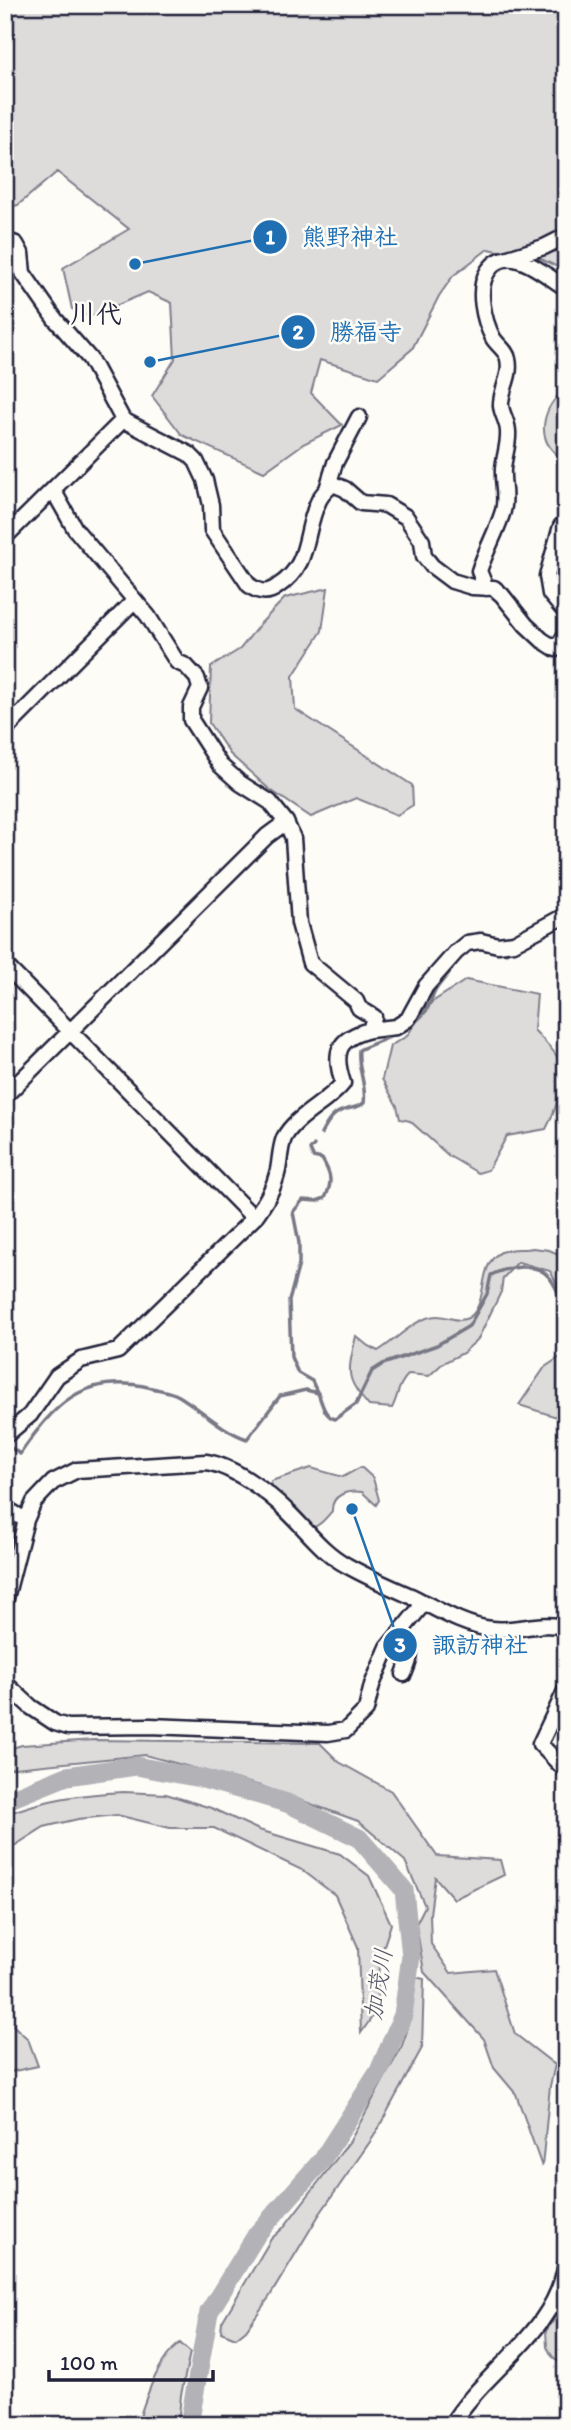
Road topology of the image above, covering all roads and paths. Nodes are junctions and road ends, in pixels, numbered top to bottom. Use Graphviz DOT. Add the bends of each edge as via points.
graph roads {
  1 [pos="566,236"];
  2 [pos="5,240"];
  3 [pos="507,258"];
  4 [pos="5,259"];
  5 [pos="22,268"];
  6 [pos="566,288"];
  7 [pos="359,417"];
  8 [pos="123,419"];
  9 [pos="327,489"];
  10 [pos="52,490"];
  11 [pos="561,526"];
  12 [pos="5,537"];
  13 [pos="486,588"];
  14 [pos="134,601"];
  15 [pos="566,613"];
  16 [pos="566,634"];
  17 [pos="561,649"];
  18 [pos="5,730"];
  19 [pos="286,822"];
  20 [pos="566,915"];
  21 [pos="5,965"];
  22 [pos="70,1029"];
  23 [pos="370,1030"];
  24 [pos="5,1096"];
  25 [pos="254,1218"];
  26 [pos="5,1436"];
  27 [pos="5,1508"];
  28 [pos="26,1520"];
  29 [pos="5,1602"];
  30 [pos="424,1603"];
  31 [pos="566,1627"];
  32 [pos="399,1634"];
  33 [pos="404,1674"];
  34 [pos="5,1683"];
  35 [pos="566,1689"];
  36 [pos="566,1771"];
  37 [pos="566,2263"];
  38 [pos="451,2425"];
  1 -- 3 [label="street"];
  2 -- 5 [label="street" via="16,244"];
  3 -- 6 [label="street" via="530,265"];
  3 -- 13 [label="street" via="488,270 482,285 493,338 508,358 509,378 501,408 509,434 503,510 480,571"];
  4 -- 5 [label="street"];
  5 -- 8 [label="street" via="55,319 90,359"];
  7 -- 9 [label="street"];
  8 -- 9 [label="street" via="196,461 211,505 212,530 257,590 272,590 295,572"];
  8 -- 10 [label="street"];
  9 -- 13 [label="street" via="333,484 361,503 386,505 405,517 432,566 452,581"];
  10 -- 12 [label="street"];
  10 -- 14 [label="street" via="75,529"];
  11 -- 15 [label="street" via="547,576 550,594"];
  13 -- 17 [label="street" via="494,588 542,640"];
  14 -- 18 [label="street"];
  14 -- 19 [label="street" via="177,662 197,678 200,688 191,707 191,720 220,765 270,802"];
  16 -- 17 [label="street"];
  19 -- 22 [label="street" via="267,835"];
  19 -- 23 [label="street" via="293,838 299,923 310,963 356,1001 359,1009 374,1017"];
  20 -- 23 [label="street" via="514,943 467,943 426,986 408,1020 396,1027"];
  21 -- 22 [label="street"];
  22 -- 24 [label="street"];
  22 -- 25 [label="street"];
  23 -- 25 [label="street" via="345,1041 336,1062 343,1083 285,1137 269,1198"];
  25 -- 26 [label="street" via="118,1350 81,1360 57,1376 30,1415"];
  27 -- 28 [label="street"];
  28 -- 29 [label="street"];
  28 -- 30 [label="street" via="34,1502 53,1482 77,1470 218,1464 287,1511 306,1534 343,1563"];
  30 -- 31 [label="street" via="492,1629 549,1623"];
  30 -- 32 [label="street"];
  32 -- 33 [label="street" via="410,1648"];
  32 -- 34 [label="street" via="388,1647 366,1710 346,1730 328,1733 68,1727 31,1707"];
  35 -- 36 [label="street" via="540,1744"];
  37 -- 38 [label="street" via="541,2324 463,2405"];
}
